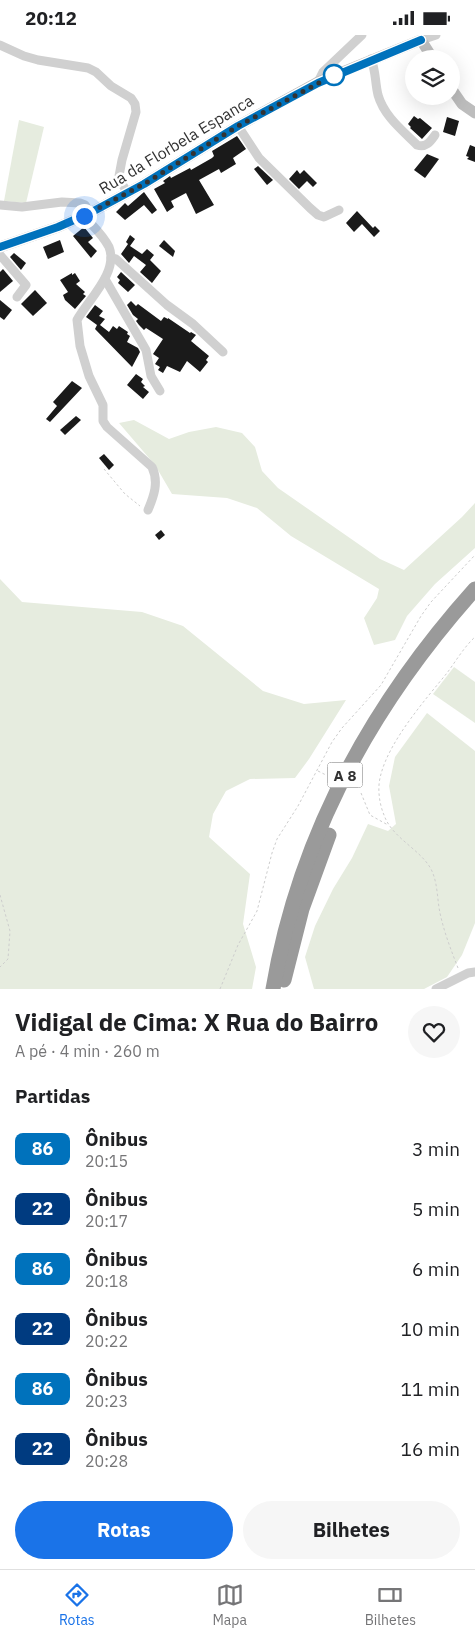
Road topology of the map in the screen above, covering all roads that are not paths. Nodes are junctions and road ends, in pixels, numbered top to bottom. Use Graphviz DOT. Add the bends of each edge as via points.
graph roads {
  1 [pos="362,35"];
  2 [pos="436,35"];
  3 [pos="421,40"];
  4 [pos="0,45"];
  5 [pos="427,50"];
  6 [pos="371,59"];
  7 [pos="318,83"];
  8 [pos="460,101"];
  9 [pos="475,113"];
  10 [pos="238,126"];
  11 [pos="435,135"];
  12 [pos="128,193"];
  13 [pos="0,205"];
  14 [pos="339,210"];
  15 [pos="87,215"];
  16 [pos="0,247"];
  17 [pos="0,255"];
  18 [pos="111,258"];
  19 [pos="105,279"];
  20 [pos="17,297"];
  21 [pos="223,352"];
  22 [pos="160,391"];
  23 [pos="148,510"];
  24 [pos="475,589"];
  25 [pos="475,605"];
  26 [pos="475,972"];
  27 [pos="273,989"];
  28 [pos="283,989"];
  29 [pos="436,989"];
  1 -- 7 [label="street" via="323,72"];
  2 -- 3 [label="street"];
  3 -- 5 [label="street"];
  3 -- 6 [label="street, Rua da Florbela Espanca"];
  4 -- 12 [label="street" via="38,60 88,68 131,98 136,112 119,176"];
  6 -- 7 [label="street, Rua da Florbela Espanca"];
  6 -- 11 [label="street" via="381,105 389,116 417,145 427,145"];
  7 -- 10 [label="street, Rua da Florbela Espanca"];
  8 -- 9 [label="street"];
  10 -- 12 [label="street, Rua da Florbela Espanca"];
  10 -- 14 [label="street" via="264,164 310,209 324,217"];
  12 -- 15 [label="street, Rua da Florbela Espanca"];
  13 -- 15 [label="street" via="80,203 85,205"];
  15 -- 16 [label="street, Rua da Florbela Espanca"];
  15 -- 18 [label="street" via="106,243"];
  17 -- 20 [label="street" via="26,285"];
  18 -- 19 [label="street"];
  18 -- 21 [label="street"];
  19 -- 22 [label="street" via="146,350 151,376"];
  19 -- 23 [label="street" via="77,320 80,346 88,376 103,405 102,418 107,427 150,464 155,473 156,484"];
  24 -- 27 [label="highway, A 8" via="406,673 373,723 343,779 297,891"];
  25 -- 28 [label="highway, A 8" via="410,685 385,723 342,803 302,909"];
  26 -- 29 [label="street"];
}
